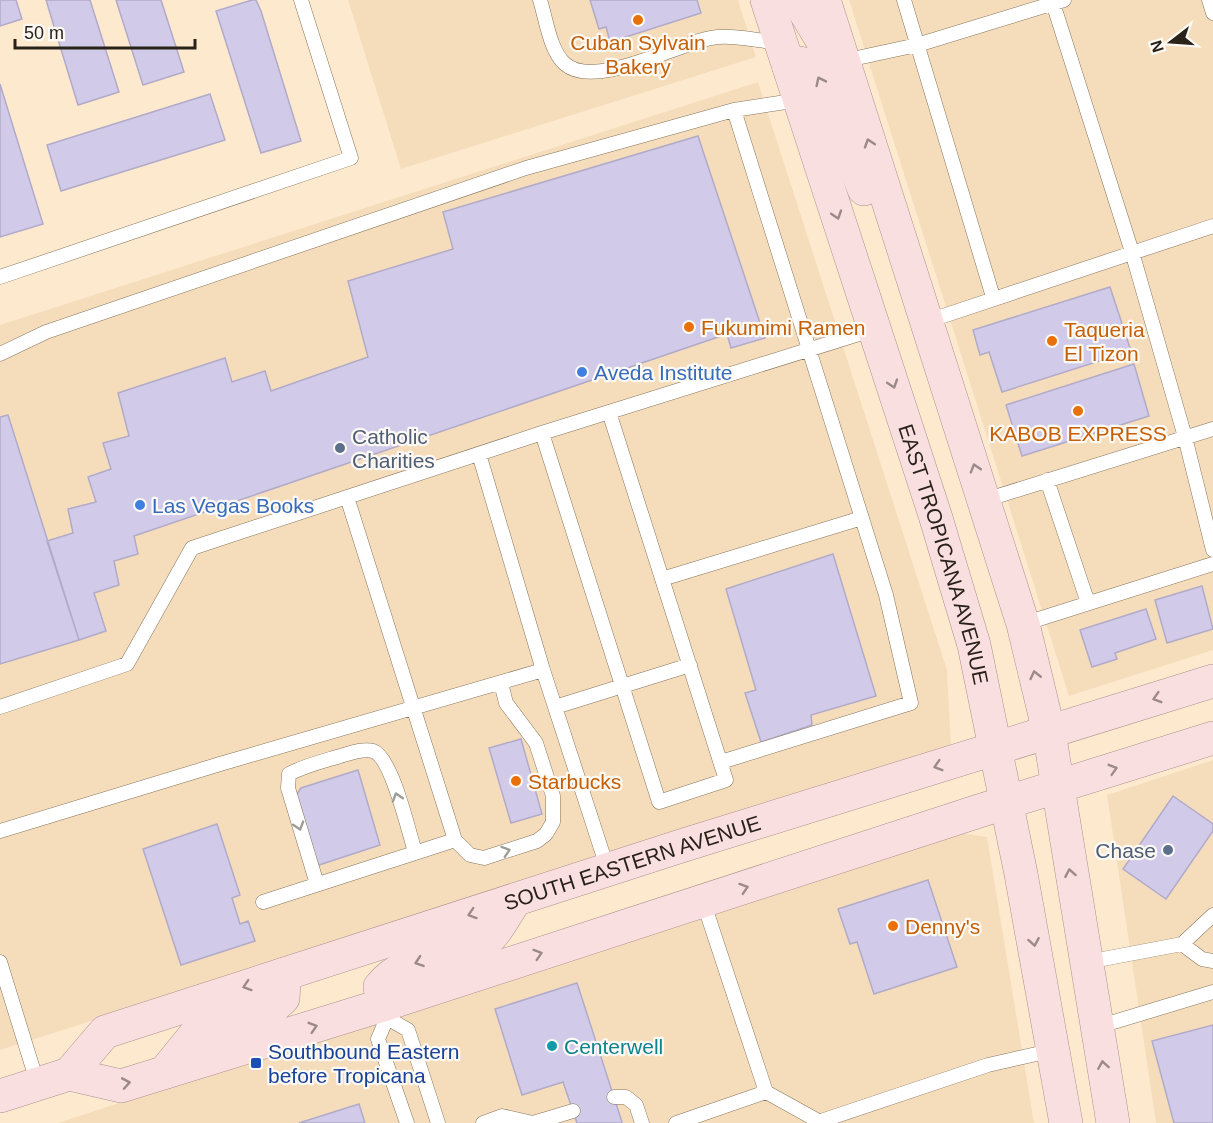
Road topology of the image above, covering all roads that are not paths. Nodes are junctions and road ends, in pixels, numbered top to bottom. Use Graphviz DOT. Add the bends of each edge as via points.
graph roads {
  1 [pos="301,0"];
  2 [pos="540,0"];
  3 [pos="767,0"];
  4 [pos="798,0"];
  5 [pos="824,0"];
  6 [pos="904,0"];
  7 [pos="1209,0"];
  8 [pos="1056,1"];
  9 [pos="1213,13"];
  10 [pos="917,45"];
  11 [pos="785,55"];
  12 [pos="843,61"];
  13 [pos="799,100"];
  14 [pos="734,110"];
  15 [pos="1213,226"];
  16 [pos="1132,252"];
  17 [pos="0,277"];
  18 [pos="915,286"];
  19 [pos="993,297"];
  20 [pos="928,321"];
  21 [pos="875,329"];
  22 [pos="810,350"];
  23 [pos="0,354"];
  24 [pos="609,412"];
  25 [pos="1213,429"];
  26 [pos="542,433"];
  27 [pos="1185,437"];
  28 [pos="479,454"];
  29 [pos="1047,480"];
  30 [pos="347,497"];
  31 [pos="985,500"];
  32 [pos="862,518"];
  33 [pos="1213,550"];
  34 [pos="1213,564"];
  35 [pos="662,579"];
  36 [pos="1088,603"];
  37 [pos="1023,624"];
  38 [pos="690,665"];
  39 [pos="543,670"];
  40 [pos="1213,681"];
  41 [pos="501,683"];
  42 [pos="622,686"];
  43 [pos="0,707"];
  44 [pos="415,707"];
  45 [pos="555,707"];
  46 [pos="1049,732"];
  47 [pos="1213,738"];
  48 [pos="994,748"];
  49 [pos="721,762"];
  50 [pos="1057,786"];
  51 [pos="1005,802"];
  52 [pos="0,831"];
  53 [pos="455,840"];
  54 [pos="415,852"];
  55 [pos="608,870"];
  56 [pos="317,884"];
  57 [pos="515,900"];
  58 [pos="703,901"];
  59 [pos="263,902"];
  60 [pos="1213,915"];
  61 [pos="1182,944"];
  62 [pos="1213,961"];
  63 [pos="0,962"];
  64 [pos="1086,962"];
  65 [pos="285,974"];
  66 [pos="1213,992"];
  67 [pos="385,1011"];
  68 [pos="1097,1028"];
  69 [pos="1054,1050"];
  70 [pos="165,1072"];
  71 [pos="69,1074"];
  72 [pos="38,1084"];
  73 [pos="766,1092"];
  74 [pos="0,1096"];
  75 [pos="614,1097"];
  76 [pos="573,1111"];
  77 [pos="822,1122"];
  78 [pos="407,1123"];
  79 [pos="438,1123"];
  80 [pos="483,1123"];
  81 [pos="642,1123"];
  82 [pos="676,1123"];
  83 [pos="1066,1123"];
  84 [pos="1113,1123"];
  1 -- 17 [label="lane" via="351,158"];
  2 -- 11 [label="lane" via="558,56 566,65 582,72 607,70 713,38"];
  3 -- 11 [label="main road, EAST TROPICANA AVENUE"];
  4 -- 12 [label="main road" via="815,32"];
  5 -- 12 [label="main road"];
  6 -- 10 [label="lane"];
  7 -- 9 [label="lane"];
  8 -- 10 [label="lane"];
  8 -- 16 [label="lane"];
  10 -- 12 [label="lane"];
  10 -- 19 [label="lane"];
  11 -- 13 [label="main road, EAST TROPICANA AVENUE"];
  18 -- 11 [label="main road, one-way" via="869,201 820,79 810,65"];
  18 -- 12 [label="main road, one-way"];
  13 -- 14 [label="lane"];
  13 -- 21 [label="main road, EAST TROPICANA AVENUE, one-way"];
  14 -- 22 [label="lane"];
  14 -- 23 [label="lane" via="515,172 46,333"];
  15 -- 16 [label="lane"];
  16 -- 19 [label="lane"];
  16 -- 27 [label="lane"];
  18 -- 20 [label="main road"];
  19 -- 20 [label="lane"];
  31 -- 20 [label="main road, one-way"];
  21 -- 22 [label="lane"];
  21 -- 48 [label="main road, EAST TROPICANA AVENUE, one-way" via="974,645"];
  22 -- 24 [label="lane"];
  22 -- 32 [label="lane"];
  24 -- 26 [label="lane"];
  24 -- 35 [label="lane"];
  25 -- 27 [label="lane"];
  26 -- 28 [label="lane"];
  26 -- 42 [label="lane"];
  27 -- 29 [label="lane"];
  27 -- 33 [label="lane"];
  28 -- 30 [label="lane"];
  28 -- 39 [label="lane"];
  29 -- 31 [label="lane"];
  29 -- 36 [label="lane"];
  30 -- 43 [label="lane" via="192,548 127,664"];
  30 -- 44 [label="lane"];
  31 -- 37 [label="main road"];
  32 -- 35 [label="lane"];
  32 -- 49 [label="lane" via="886,595 911,704"];
  34 -- 36 [label="lane"];
  35 -- 38 [label="lane"];
  36 -- 37 [label="lane"];
  46 -- 37 [label="main road, one-way"];
  38 -- 42 [label="lane"];
  38 -- 49 [label="lane"];
  39 -- 41 [label="lane"];
  39 -- 45 [label="lane"];
  40 -- 46 [label="main road, SOUTH EASTERN AVENUE, one-way"];
  41 -- 44 [label="lane"];
  53 -- 41 [label="lane, one-way" via="470,855 484,858 537,841 553,822 553,796 536,743 506,703"];
  42 -- 45 [label="lane"];
  42 -- 49 [label="lane" via="659,802 726,780"];
  44 -- 52 [label="lane"];
  44 -- 53 [label="lane"];
  45 -- 55 [label="lane"];
  46 -- 48 [label="main road, SOUTH EASTERN AVENUE"];
  46 -- 50 [label="main road"];
  50 -- 47 [label="main road, one-way"];
  48 -- 51 [label="main road, EAST TROPICANA AVENUE"];
  48 -- 55 [label="main road, SOUTH EASTERN AVENUE, one-way"];
  50 -- 51 [label="main road"];
  64 -- 50 [label="main road, one-way"];
  58 -- 51 [label="main road, one-way"];
  51 -- 69 [label="main road, EAST TROPICANA AVENUE, one-way"];
  53 -- 54 [label="lane"];
  54 -- 56 [label="lane"];
  54 -- 56 [label="lane, one-way" via="393,781 384,760 374,752 360,751 302,767 289,774 288,788"];
  55 -- 57 [label="main road, SOUTH EASTERN AVENUE"];
  56 -- 59 [label="lane"];
  57 -- 65 [label="main road, SOUTH EASTERN AVENUE, one-way"];
  57 -- 67 [label="main road, one-way" via="488,940 411,964 389,975 380,987"];
  67 -- 58 [label="main road, one-way"];
  58 -- 73 [label="lane"];
  60 -- 61 [label="lane"];
  61 -- 62 [label="lane" via="1202,959"];
  61 -- 64 [label="lane"];
  63 -- 72 [label="lane"];
  64 -- 68 [label="main road"];
  65 -- 70 [label="main road" via="283,998 268,1012 195,1035"];
  65 -- 71 [label="main road, SOUTH EASTERN AVENUE, one-way" via="105,1032"];
  66 -- 68 [label="lane"];
  70 -- 67 [label="main road, one-way"];
  67 -- 78 [label="lane" via="378,1039"];
  67 -- 79 [label="lane" via="408,1030"];
  84 -- 68 [label="main road, one-way"];
  69 -- 77 [label="lane" via="988,1065"];
  69 -- 83 [label="main road, EAST TROPICANA AVENUE"];
  71 -- 70 [label="main road, one-way" via="121,1086"];
  71 -- 72 [label="main road"];
  72 -- 74 [label="main road"];
  73 -- 77 [label="lane"];
  73 -- 82 [label="lane"];
  75 -- 81 [label="lane" via="626,1097 636,1105"];
  76 -- 80 [label="lane" via="533,1123 502,1116"];
}
